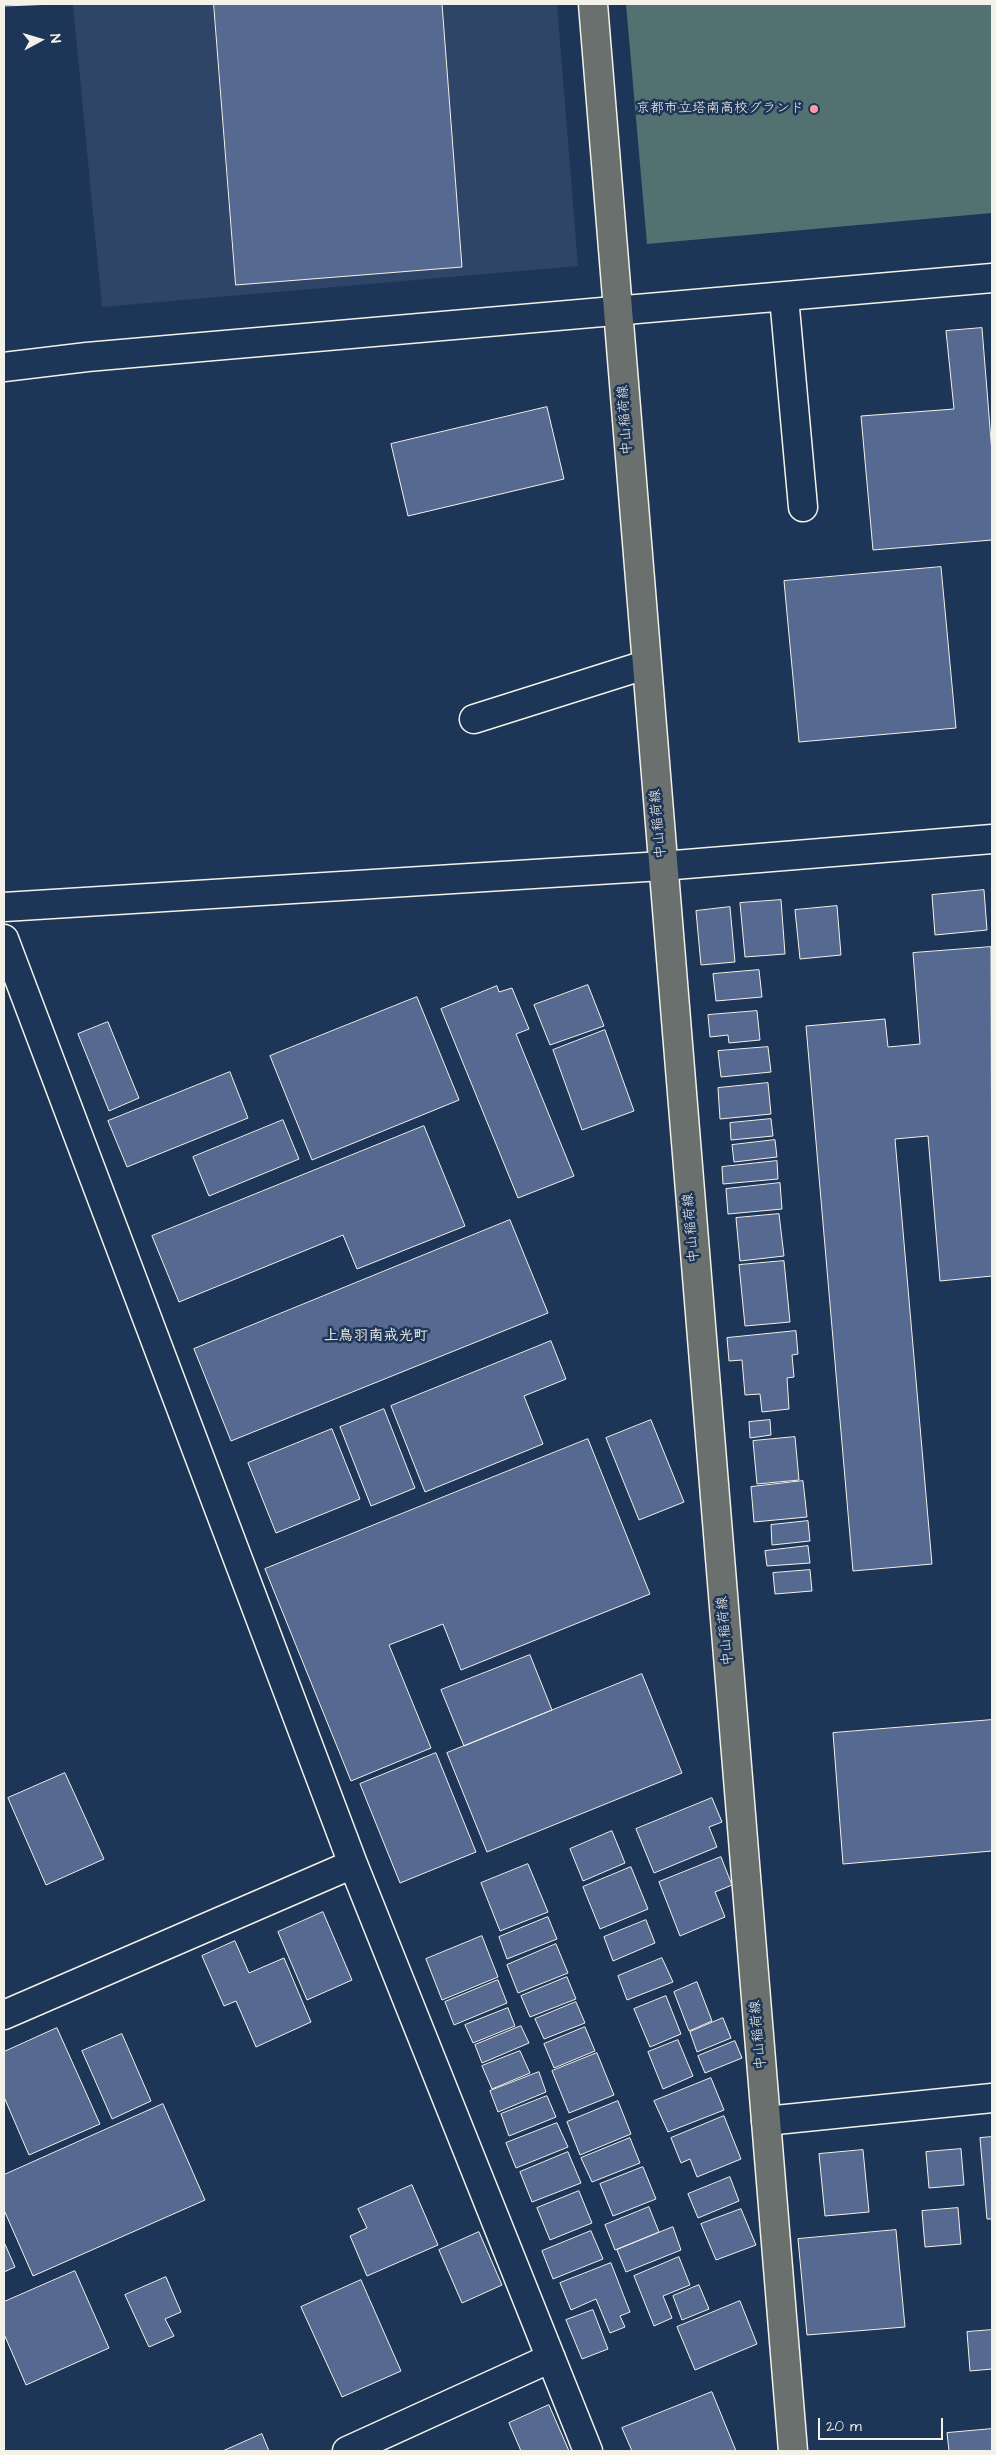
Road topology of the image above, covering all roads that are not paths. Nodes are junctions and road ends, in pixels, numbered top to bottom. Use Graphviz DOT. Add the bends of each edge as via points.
graph roads {
  1 [pos="593,4"];
  2 [pos="992,278"];
  3 [pos="784,297"];
  4 [pos="618,310"];
  5 [pos="4,367"];
  6 [pos="803,507"];
  7 [pos="645,665"];
  8 [pos="474,719"];
  9 [pos="992,839"];
  10 [pos="662,866"];
  11 [pos="4,907"];
  12 [pos="4,939"];
  13 [pos="353,1864"];
  14 [pos="4,2015"];
  15 [pos="992,2098"];
  16 [pos="766,2121"];
  17 [pos="551,2358"];
  18 [pos="347,2451"];
  19 [pos="588,2451"];
  20 [pos="793,2451"];
  1 -- 4 [label="main road, 中山稲荷線"];
  2 -- 3 [label="street"];
  3 -- 4 [label="street"];
  3 -- 6 [label="street"];
  4 -- 5 [label="street"];
  4 -- 7 [label="main road, 中山稲荷線"];
  7 -- 8 [label="street"];
  7 -- 10 [label="main road, 中山稲荷線"];
  9 -- 10 [label="street"];
  10 -- 11 [label="street"];
  10 -- 16 [label="main road, 中山稲荷線"];
  12 -- 13 [label="street"];
  13 -- 14 [label="street"];
  13 -- 17 [label="street"];
  15 -- 16 [label="street"];
  16 -- 20 [label="main road, 中山稲荷線"];
  17 -- 18 [label="street"];
  17 -- 19 [label="street"];
}
